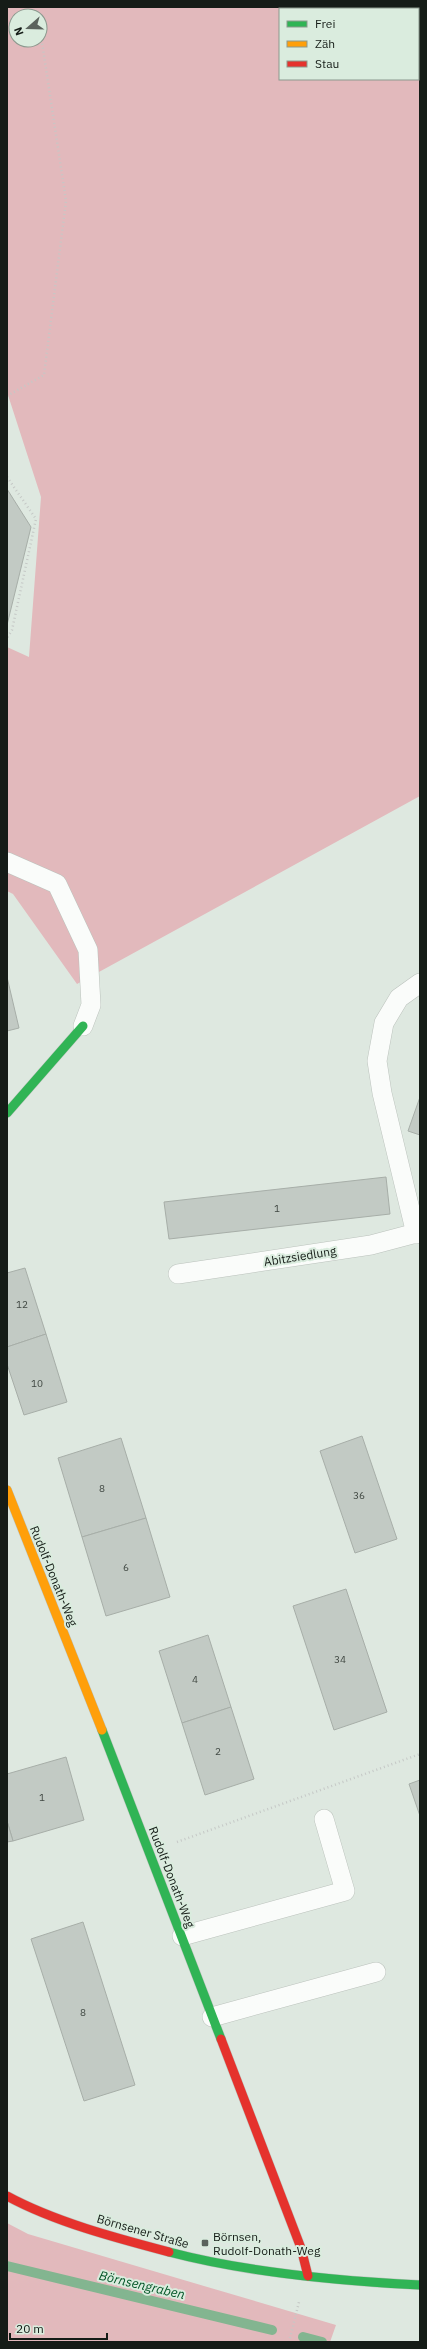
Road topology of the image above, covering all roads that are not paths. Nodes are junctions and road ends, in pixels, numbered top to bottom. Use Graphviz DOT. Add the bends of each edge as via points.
graph roads {
  1 [pos="7,862"];
  2 [pos="420,983"];
  3 [pos="83,1026"];
  4 [pos="7,1113"];
  5 [pos="418,1233"];
  6 [pos="178,1274"];
  7 [pos="7,1490"];
  8 [pos="324,1819"];
  9 [pos="182,1936"];
  10 [pos="376,1972"];
  11 [pos="212,2017"];
  12 [pos="7,2196"];
  13 [pos="308,2276"];
  14 [pos="420,2285"];
  1 -- 3 [label="lane" via="57,884 88,950 91,1005"];
  2 -- 5 [label="lane" via="399,998 384,1023 377,1061 382,1093"];
  3 -- 4 [label="street"];
  5 -- 6 [label="lane, Abitzsiedlung" via="371,1245"];
  7 -- 9 [label="street, Rudolf-Donath-Weg"];
  8 -- 9 [label="lane" via="344,1891"];
  9 -- 11 [label="street, Rudolf-Donath-Weg"];
  10 -- 11 [label="lane"];
  11 -- 13 [label="street, Rudolf-Donath-Weg" via="301,2248"];
  12 -- 13 [label="street, Börnsener Straße" via="27,2207 127,2241 215,2264"];
  13 -- 14 [label="street, Börnsener Straße"];
}
